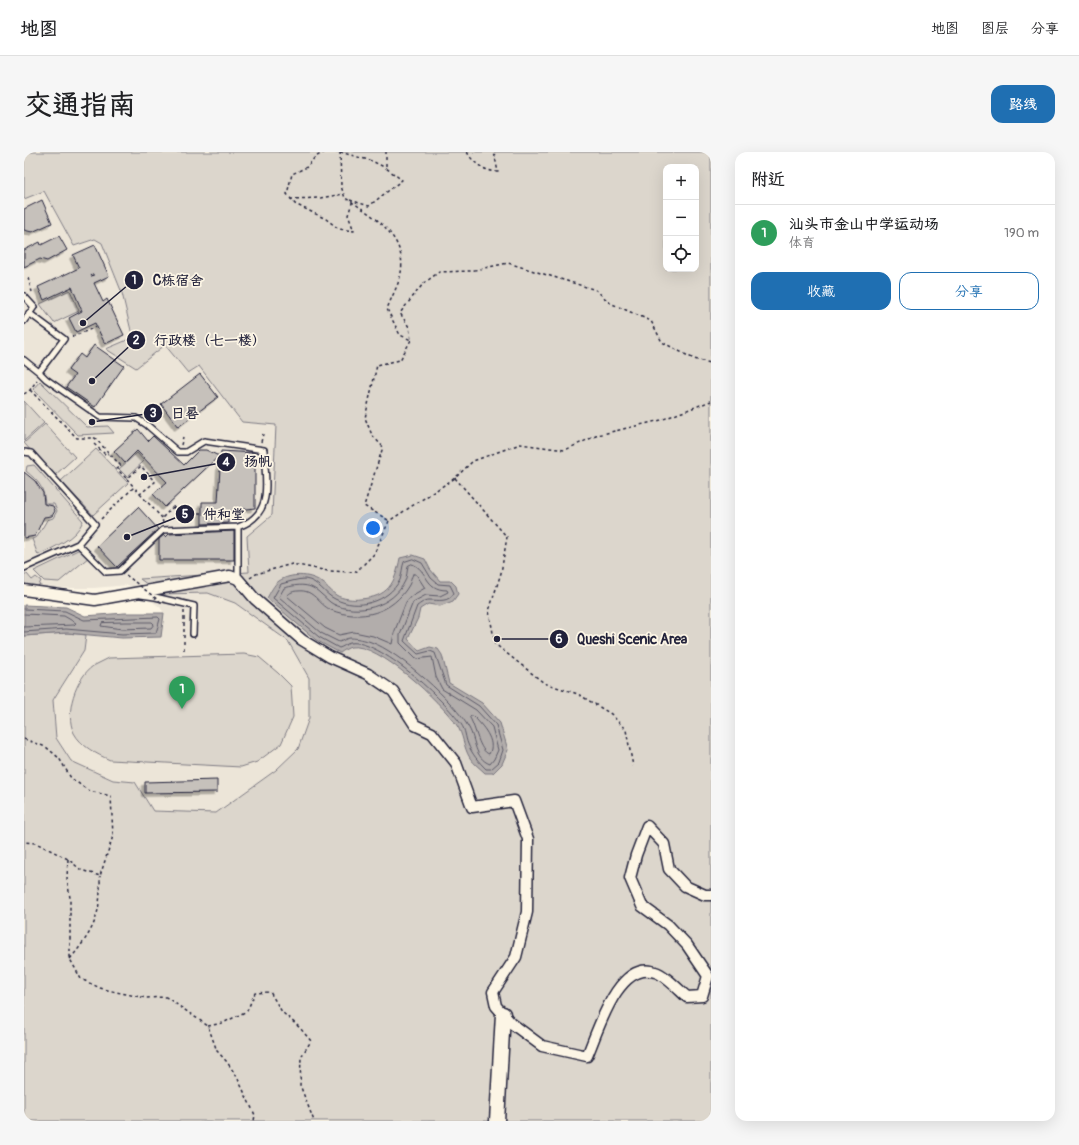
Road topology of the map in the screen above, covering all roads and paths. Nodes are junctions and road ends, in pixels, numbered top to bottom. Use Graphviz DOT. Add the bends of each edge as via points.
graph roads {
  1 [pos="325,152"];
  2 [pos="340,152"];
  3 [pos="386,152"];
  4 [pos="467,152"];
  5 [pos="494,152"];
  6 [pos="386,168"];
  7 [pos="344,194"];
  8 [pos="290,198"];
  9 [pos="345,198"];
  10 [pos="352,203"];
  11 [pos="95,274"];
  12 [pos="91,276"];
  13 [pos="28,278"];
  14 [pos="32,292"];
  15 [pos="24,296"];
  16 [pos="30,313"];
  17 [pos="24,321"];
  18 [pos="411,340"];
  19 [pos="24,360"];
  20 [pos="711,363"];
  21 [pos="39,372"];
  22 [pos="36,382"];
  23 [pos="30,390"];
  24 [pos="24,394"];
  25 [pos="711,401"];
  26 [pos="94,444"];
  27 [pos="24,452"];
  28 [pos="109,453"];
  29 [pos="455,478"];
  30 [pos="127,479"];
  31 [pos="134,487"];
  32 [pos="140,494"];
  33 [pos="188,513"];
  34 [pos="202,513"];
  35 [pos="162,518"];
  36 [pos="389,521"];
  37 [pos="95,524"];
  38 [pos="238,527"];
  39 [pos="188,529"];
  40 [pos="163,530"];
  41 [pos="78,544"];
  42 [pos="24,568"];
  43 [pos="120,571"];
  44 [pos="240,581"];
  45 [pos="24,590"];
  46 [pos="130,594"];
  47 [pos="169,605"];
  48 [pos="184,609"];
  49 [pos="193,634"];
  50 [pos="184,650"];
  51 [pos="24,739"];
  52 [pos="633,766"];
  53 [pos="24,842"];
  54 [pos="68,859"];
  55 [pos="100,876"];
  56 [pos="711,895"];
  57 [pos="70,960"];
  58 [pos="504,1014"];
  59 [pos="208,1026"];
  60 [pos="254,1121"];
  61 [pos="314,1121"];
  62 [pos="497,1121"];
  1 -- 8 [label="path" via="315,157 307,167 292,174 287,194"];
  2 -- 6 [label="path" via="372,161"];
  2 -- 7 [label="path"];
  3 -- 6 [label="path"];
  4 -- 5 [label="path" via="488,171 498,172"];
  6 -- 9 [label="path" via="402,180 369,206"];
  7 -- 8 [label="path" via="320,198"];
  7 -- 9 [label="path"];
  8 -- 10 [label="path" via="295,204 326,219 339,229 354,231 348,215"];
  9 -- 10 [label="path"];
  10 -- 18 [label="path" via="365,210 390,232 399,245 402,260 400,277 387,308 400,334"];
  11 -- 12 [label="path"];
  13 -- 14 [label="path"];
  15 -- 16 [label="lane" via="34,307"];
  16 -- 17 [label="lane"];
  16 -- 21 [label="lane" via="64,339"];
  18 -- 20 [label="path" via="409,327 400,313 423,284 439,272 470,271 508,263 596,290 610,303 650,321 662,342 694,359"];
  18 -- 36 [label="path" via="400,360 377,365 365,418 372,435 383,447 364,506"];
  19 -- 21 [label="lane"];
  21 -- 38 [label="lane" via="100,416 136,418 178,452 186,452 204,441 264,450 264,508 251,522"];
  22 -- 23 [label="path"];
  23 -- 24 [label="path"];
  23 -- 28 [label="path" via="77,438 95,438"];
  25 -- 29 [label="path" via="661,420 598,435 565,450 520,444 473,461"];
  26 -- 28 [label="path" via="106,455"];
  27 -- 37 [label="lane" via="31,453"];
  28 -- 30 [label="path" via="121,466 117,469"];
  29 -- 36 [label="path"];
  29 -- 52 [label="path" via="507,537 501,573 489,611 495,644 544,683 578,694 611,714 626,730"];
  30 -- 31 [label="path"];
  30 -- 32 [label="path" via="140,466 155,482"];
  31 -- 32 [label="path"];
  31 -- 37 [label="path"];
  32 -- 35 [label="path"];
  33 -- 34 [label="path"];
  33 -- 35 [label="path" via="174,512 174,506"];
  33 -- 39 [label="path"];
  35 -- 40 [label="path"];
  36 -- 44 [label="path" via="374,554 356,572 328,572 292,564"];
  37 -- 41 [label="lane"];
  38 -- 39 [label="lane"];
  38 -- 44 [label="lane"];
  39 -- 40 [label="lane"];
  40 -- 43 [label="lane"];
  41 -- 42 [label="lane"];
  41 -- 43 [label="lane" via="106,572"];
  43 -- 47 [label="path, bridge" via="162,603"];
  44 -- 46 [label="street" via="230,576"];
  44 -- 58 [label="street" via="255,599 302,640 330,657 368,674 393,691 415,724 432,733 456,764 472,807 514,801 528,839 527,912 516,957 493,992 496,1006"];
  45 -- 46 [label="street" via="95,600"];
  46 -- 49 [label="lane" via="194,606"];
  48 -- 50 [label="path"];
  51 -- 55 [label="path" via="46,747 59,758 71,778 89,791 111,796 113,836"];
  53 -- 54 [label="path" via="36,843"];
  54 -- 55 [label="path" via="81,870"];
  54 -- 57 [label="path"];
  55 -- 57 [label="path" via="100,902 96,919"];
  56 -- 58 [label="street" via="685,886 674,875 669,869 664,844 647,826 630,878 642,906 668,924 687,945 708,976 702,996 687,997 655,972 637,971 621,984 587,1056 542,1046 511,1023"];
  57 -- 59 [label="path" via="81,979 116,992 146,998 166,997"];
  58 -- 62 [label="street"];
  59 -- 60 [label="path" via="217,1051 237,1077 255,1115"];
  59 -- 61 [label="path" via="223,1023 247,1011 255,993 270,992 282,1012 311,1041 300,1057 300,1085"];
}
